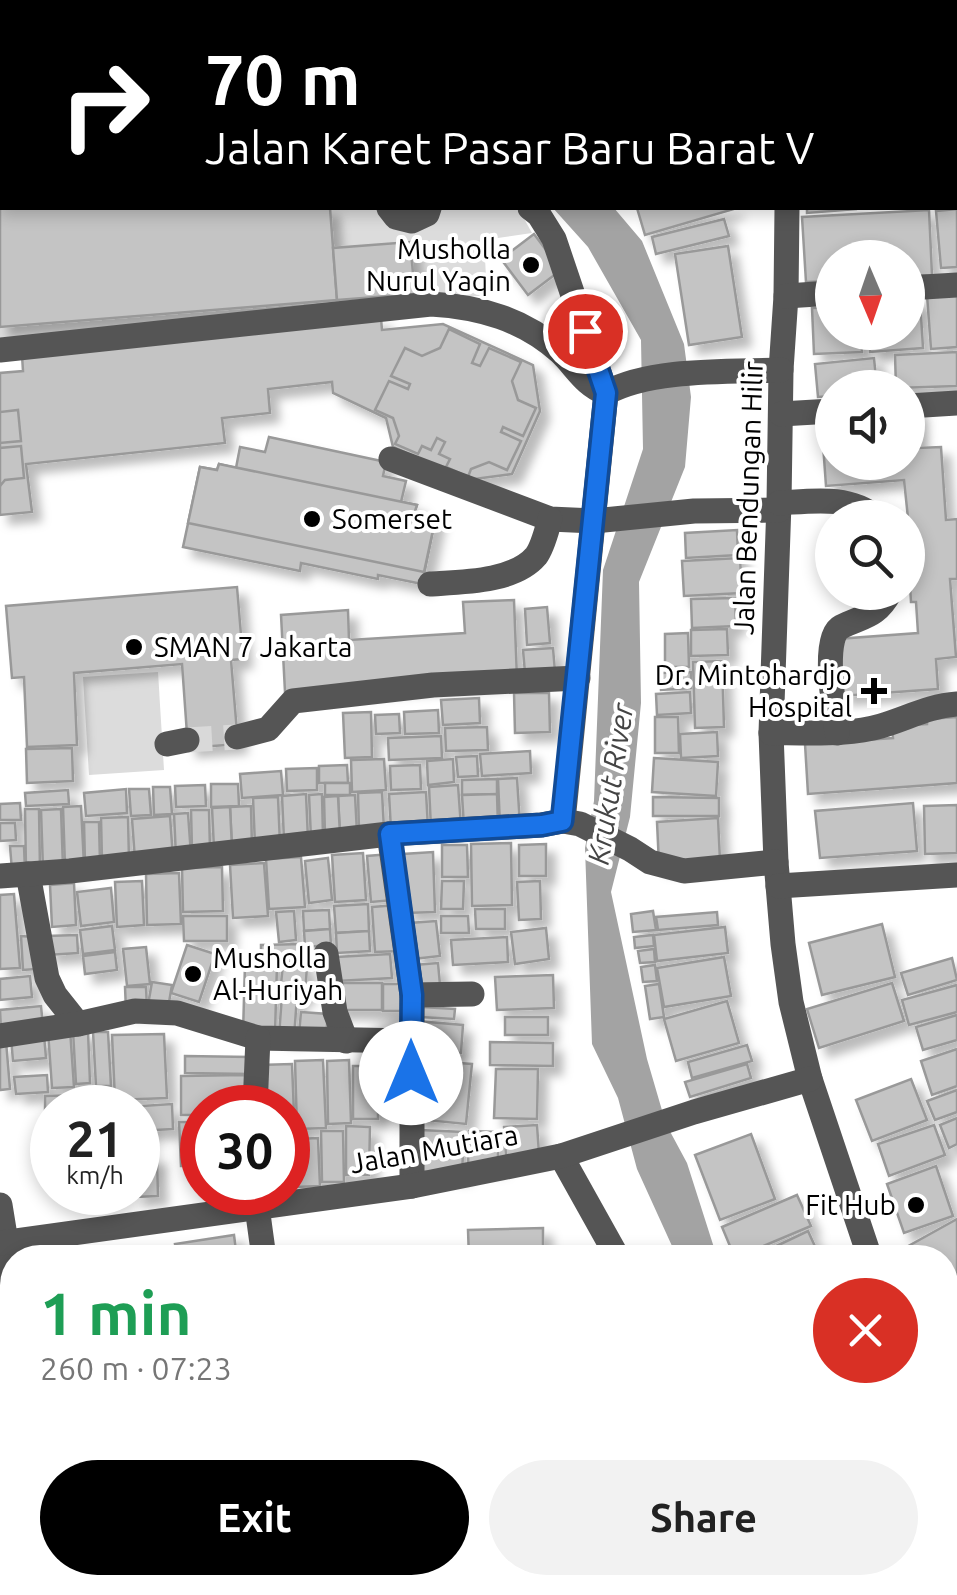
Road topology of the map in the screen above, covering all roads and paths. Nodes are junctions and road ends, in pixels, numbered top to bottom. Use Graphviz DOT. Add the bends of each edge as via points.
graph roads {
  1 [pos="391,210"];
  2 [pos="429,210"];
  3 [pos="533,210"];
  4 [pos="787,210"];
  5 [pos="957,285"];
  6 [pos="925,287"];
  7 [pos="815,294"];
  8 [pos="786,296"];
  9 [pos="0,350"];
  10 [pos="781,370"];
  11 [pos="606,393"];
  12 [pos="957,403"];
  13 [pos="925,405"];
  14 [pos="815,412"];
  15 [pos="781,414"];
  16 [pos="391,459"];
  17 [pos="815,503"];
  18 [pos="779,506"];
  19 [pos="550,519"];
  20 [pos="601,521"];
  21 [pos="430,584"];
  22 [pos="877,610"];
  23 [pos="578,678"];
  24 [pos="957,704"];
  25 [pos="771,732"];
  26 [pos="837,732"];
  27 [pos="237,737"];
  28 [pos="571,822"];
  29 [pos="390,834"];
  30 [pos="28,874"];
  31 [pos="777,874"];
  32 [pos="957,875"];
  33 [pos="0,876"];
  34 [pos="326,954"];
  35 [pos="472,994"];
  36 [pos="412,995"];
  37 [pos="78,1024"];
  38 [pos="0,1036"];
  39 [pos="258,1038"];
  40 [pos="346,1040"];
  41 [pos="410,1041"];
  42 [pos="810,1079"];
  43 [pos="257,1085"];
  44 [pos="560,1156"];
  45 [pos="412,1186"];
  46 [pos="310,1195"];
  47 [pos="0,1205"];
  48 [pos="180,1212"];
  49 [pos="257,1215"];
  50 [pos="3,1242"];
  51 [pos="262,1245"];
  52 [pos="611,1245"];
  53 [pos="866,1245"];
  1 -- 2 [label="street" via="412,221"];
  3 -- 11 [label="street" via="554,239"];
  4 -- 8 [label="street, Jalan Bendungan Hilir"];
  5 -- 6 [label="street"];
  7 -- 8 [label="street"];
  8 -- 10 [label="street, Jalan Bendungan Hilir"];
  9 -- 11 [label="street" via="432,304 465,306 520,324"];
  10 -- 11 [label="street" via="639,380"];
  10 -- 15 [label="street, Jalan Bendungan Hilir"];
  11 -- 20 [label="street"];
  12 -- 13 [label="street"];
  14 -- 15 [label="street"];
  15 -- 18 [label="street, Jalan Bendungan Hilir"];
  16 -- 19 [label="street"];
  17 -- 18 [label="street"];
  18 -- 20 [label="street"];
  18 -- 25 [label="street, Jalan Bendungan Hilir"];
  19 -- 20 [label="street"];
  19 -- 21 [label="street" via="537,555 512,572"];
  20 -- 23 [label="street"];
  22 -- 26 [label="street" via="834,632"];
  23 -- 27 [label="street" via="293,701 268,729"];
  23 -- 28 [label="street"];
  24 -- 26 [label="street"];
  25 -- 26 [label="street"];
  25 -- 31 [label="street, Jalan Bendungan Hilir"];
  28 -- 29 [label="street"];
  28 -- 31 [label="street" via="661,866"];
  29 -- 30 [label="street"];
  29 -- 36 [label="street"];
  30 -- 33 [label="street"];
  30 -- 37 [label="street" via="46,978"];
  31 -- 32 [label="street"];
  31 -- 42 [label="street, Jalan Bendungan Hilir" via="791,1002"];
  34 -- 40 [label="street"];
  35 -- 36 [label="street"];
  36 -- 41 [label="street"];
  37 -- 38 [label="street"];
  37 -- 39 [label="street" via="135,1012 177,1013"];
  39 -- 40 [label="street"];
  39 -- 43 [label="street"];
  40 -- 41 [label="street"];
  41 -- 45 [label="street"];
  42 -- 44 [label="street, Jalan Mutiara"];
  42 -- 53 [label="street, Jalan Bendungan Hilir"];
  44 -- 45 [label="street, Jalan Mutiara"];
  44 -- 52 [label="street"];
  45 -- 46 [label="street, Jalan Mutiara"];
  47 -- 50 [label="street"];
  48 -- 50 [label="street, Jalan Mutiara"];
  49 -- 51 [label="street"];
}
